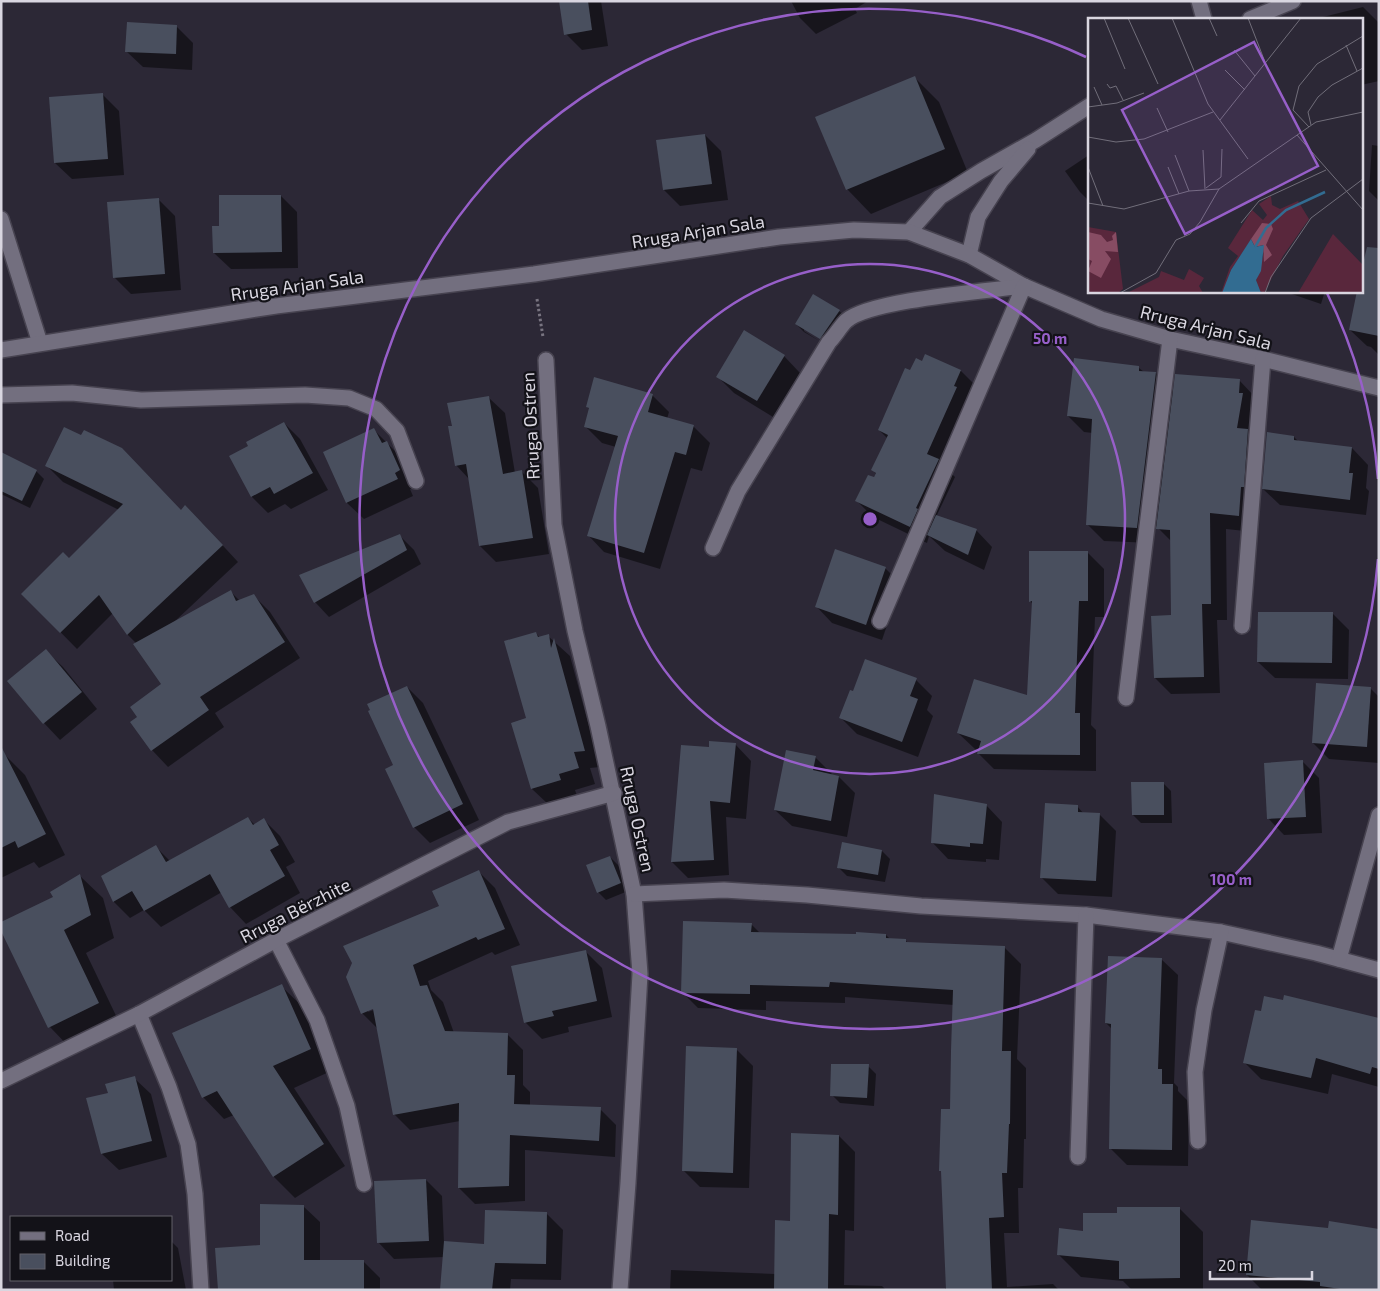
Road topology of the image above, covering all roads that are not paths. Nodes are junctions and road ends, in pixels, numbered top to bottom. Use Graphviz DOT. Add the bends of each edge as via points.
graph roads {
  1 [pos="1199,1"];
  2 [pos="1292,1"];
  3 [pos="1204,18"];
  4 [pos="1252,18"];
  5 [pos="1088,107"];
  6 [pos="1036,140"];
  7 [pos="1,218"];
  8 [pos="909,232"];
  9 [pos="969,255"];
  10 [pos="1024,286"];
  11 [pos="1170,339"];
  12 [pos="40,343"];
  13 [pos="1,350"];
  14 [pos="546,360"];
  15 [pos="1263,360"];
  16 [pos="1379,388"];
  17 [pos="1,395"];
  18 [pos="416,481"];
  19 [pos="713,548"];
  20 [pos="880,621"];
  21 [pos="1242,626"];
  22 [pos="1126,698"];
  23 [pos="614,793"];
  24 [pos="1379,814"];
  25 [pos="634,894"];
  26 [pos="1086,915"];
  27 [pos="1221,932"];
  28 [pos="276,940"];
  29 [pos="1339,959"];
  30 [pos="1379,970"];
  31 [pos="139,1014"];
  32 [pos="1,1081"];
  33 [pos="1198,1141"];
  34 [pos="1078,1157"];
  35 [pos="364,1184"];
  36 [pos="201,1290"];
  37 [pos="620,1290"];
  1 -- 3 [label="street"];
  2 -- 4 [label="street"];
  5 -- 6 [label="street"];
  6 -- 8 [label="street" via="940,197"];
  6 -- 9 [label="street" via="1001,181 978,217"];
  7 -- 12 [label="street"];
  8 -- 9 [label="street, Rruga Arjan Sala"];
  8 -- 12 [label="street, Rruga Arjan Sala" via="854,230 779,238 534,274 276,306"];
  9 -- 10 [label="street, Rruga Arjan Sala"];
  10 -- 11 [label="street, Rruga Arjan Sala" via="1101,319"];
  10 -- 19 [label="street" via="871,309 847,320 829,342 738,491"];
  10 -- 20 [label="street"];
  11 -- 15 [label="street, Rruga Arjan Sala"];
  11 -- 22 [label="street"];
  12 -- 13 [label="street, Rruga Arjan Sala"];
  14 -- 23 [label="street, Rruga Ostren" via="554,525 575,631"];
  15 -- 16 [label="street, Rruga Arjan Sala"];
  15 -- 21 [label="street"];
  17 -- 18 [label="street" via="72,393 141,400 305,395 349,398 376,409 397,431"];
  23 -- 25 [label="street, Rruga Ostren"];
  23 -- 28 [label="street, Rruga Bërzhite" via="508,822"];
  24 -- 29 [label="street"];
  25 -- 26 [label="street" via="724,890"];
  25 -- 37 [label="street, Rruga Ostren" via="640,974"];
  26 -- 27 [label="street"];
  26 -- 34 [label="street"];
  27 -- 29 [label="street"];
  27 -- 33 [label="street" via="1195,1072"];
  28 -- 31 [label="street, Rruga Bërzhite"];
  28 -- 35 [label="street" via="317,1020 348,1106"];
  29 -- 30 [label="street"];
  31 -- 32 [label="street, Rruga Bërzhite"];
  31 -- 36 [label="street" via="188,1144 195,1194"];
}
